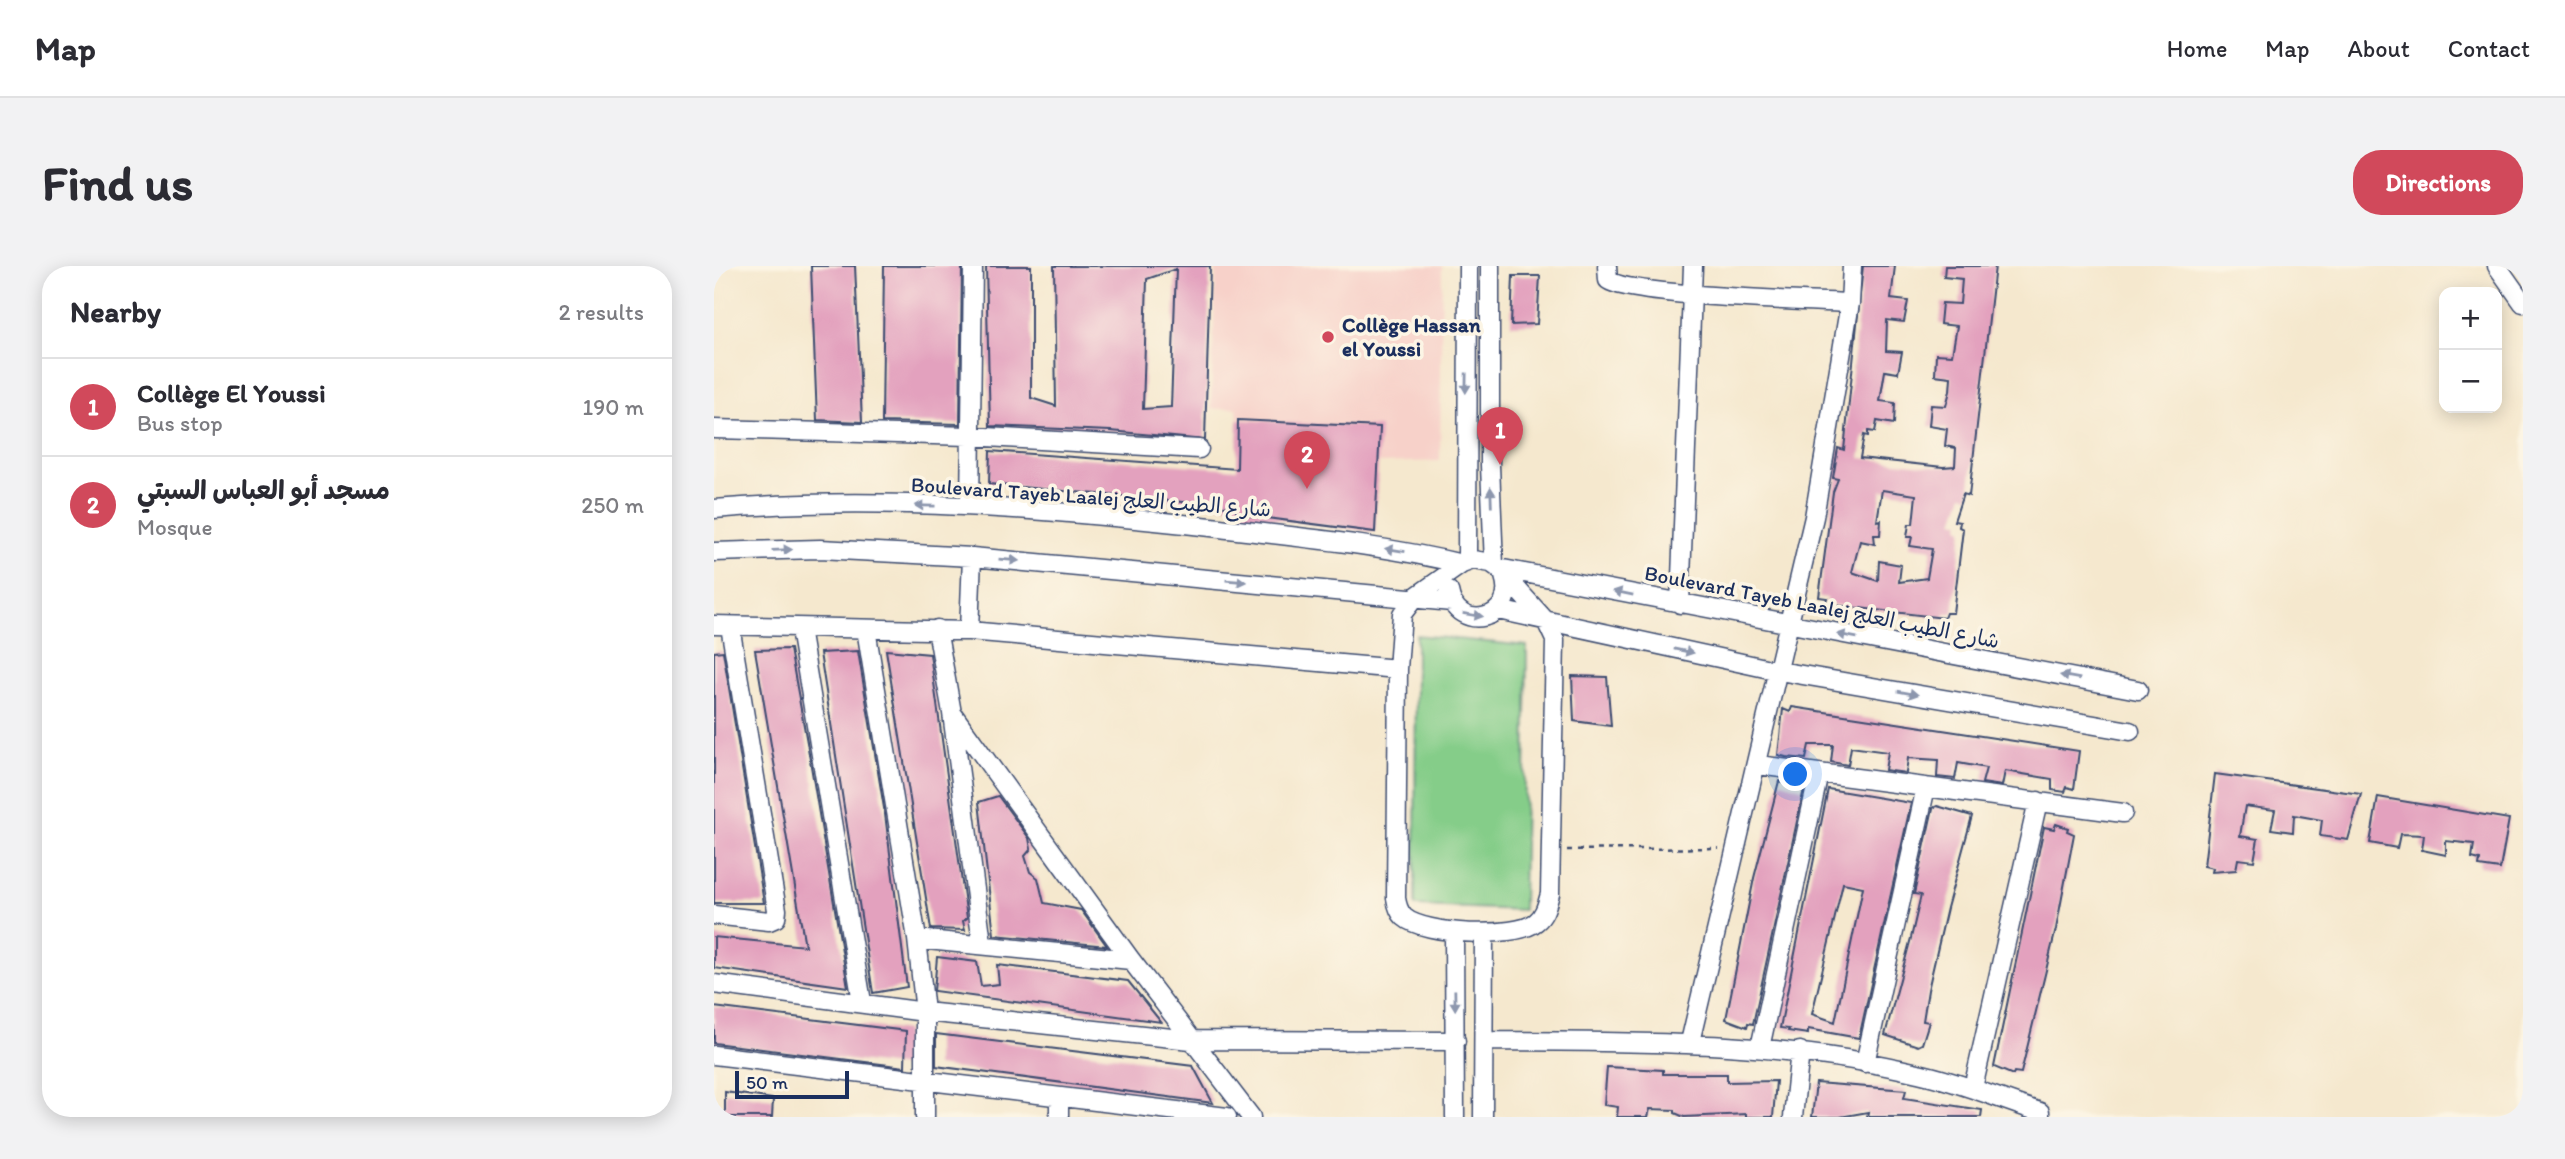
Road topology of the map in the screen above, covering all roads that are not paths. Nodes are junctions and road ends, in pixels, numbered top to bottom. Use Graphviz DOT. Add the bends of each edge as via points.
graph roads {
  1 [pos="973,266"];
  2 [pos="1468,266"];
  3 [pos="1490,266"];
  4 [pos="1607,266"];
  5 [pos="1693,266"];
  6 [pos="1852,266"];
  7 [pos="2497,266"];
  8 [pos="1690,294"];
  9 [pos="1850,303"];
  10 [pos="2523,303"];
  11 [pos="714,429"];
  12 [pos="970,436"];
  13 [pos="1199,449"];
  14 [pos="971,506"];
  15 [pos="714,509"];
  16 [pos="714,552"];
  17 [pos="972,557"];
  18 [pos="1462,564"];
  19 [pos="1499,570"];
  20 [pos="1415,597"];
  21 [pos="1451,602"];
  22 [pos="1680,604"];
  23 [pos="1498,610"];
  24 [pos="1546,621"];
  25 [pos="722,625"];
  26 [pos="1790,625"];
  27 [pos="800,629"];
  28 [pos="866,629"];
  29 [pos="937,629"];
  30 [pos="969,631"];
  31 [pos="1398,670"];
  32 [pos="1779,671"];
  33 [pos="2138,690"];
  34 [pos="953,713"];
  35 [pos="2130,731"];
  36 [pos="1758,765"];
  37 [pos="1819,773"];
  38 [pos="1926,787"];
  39 [pos="2038,801"];
  40 [pos="2123,813"];
  41 [pos="714,915"];
  42 [pos="1454,932"];
  43 [pos="1484,933"];
  44 [pos="918,939"];
  45 [pos="982,943"];
  46 [pos="1131,960"];
  47 [pos="714,984"];
  48 [pos="862,1002"];
  49 [pos="925,1012"];
  50 [pos="1191,1040"];
  51 [pos="1456,1041"];
  52 [pos="1484,1041"];
  53 [pos="1690,1042"];
  54 [pos="1760,1048"];
  55 [pos="1800,1051"];
  56 [pos="714,1055"];
  57 [pos="1865,1063"];
  58 [pos="924,1079"];
  59 [pos="1973,1088"];
  60 [pos="1059,1097"];
  61 [pos="925,1117"];
  62 [pos="1059,1117"];
  63 [pos="1227,1117"];
  64 [pos="1251,1117"];
  65 [pos="1455,1117"];
  66 [pos="1483,1117"];
  67 [pos="1793,1117"];
  68 [pos="2040,1117"];
  1 -- 12 [label="street"];
  2 -- 18 [label="street, one-way"];
  19 -- 3 [label="street, one-way" via="1490,465"];
  4 -- 8 [label="street" via="1613,284"];
  5 -- 8 [label="street"];
  6 -- 9 [label="street"];
  7 -- 10 [label="street"];
  8 -- 9 [label="street"];
  8 -- 22 [label="street"];
  9 -- 26 [label="street" via="1814,517"];
  11 -- 12 [label="street"];
  12 -- 13 [label="street"];
  12 -- 14 [label="street"];
  14 -- 15 [label="street, Boulevard Tayeb Laalej شارع الطيب العلج, one-way" via="778,503"];
  18 -- 14 [label="street, Boulevard Tayeb Laalej شارع الطيب العلج, one-way" via="1329,541"];
  16 -- 17 [label="street, one-way" via="820,549"];
  17 -- 20 [label="street, one-way"];
  17 -- 30 [label="street"];
  18 -- 19 [label="street" via="1482,560"];
  18 -- 20 [label="street"];
  18 -- 21 [label="street" via="1449,584"];
  22 -- 19 [label="street, Boulevard Tayeb Laalej شارع الطيب العلج, one-way"];
  19 -- 23 [label="street" via="1506,594"];
  19 -- 24 [label="street"];
  20 -- 21 [label="street"];
  20 -- 31 [label="street" via="1402,614"];
  21 -- 23 [label="street, one-way" via="1473,618"];
  22 -- 26 [label="street, Boulevard Tayeb Laalej شارع الطيب العلج"];
  23 -- 24 [label="street"];
  24 -- 32 [label="street, one-way"];
  24 -- 43 [label="street" via="1555,640 1550,894 1537,922"];
  25 -- 27 [label="street"];
  25 -- 41 [label="street" via="777,910 769,921"];
  26 -- 32 [label="street"];
  33 -- 26 [label="street, Boulevard Tayeb Laalej شارع الطيب العلج, one-way"];
  27 -- 28 [label="street"];
  27 -- 48 [label="street"];
  28 -- 29 [label="street"];
  28 -- 44 [label="street"];
  29 -- 30 [label="street"];
  29 -- 34 [label="street"];
  30 -- 31 [label="street"];
  31 -- 42 [label="street" via="1398,908 1414,923"];
  32 -- 35 [label="street, one-way"];
  32 -- 36 [label="street"];
  34 -- 45 [label="street"];
  34 -- 46 [label="street"];
  36 -- 37 [label="street"];
  36 -- 53 [label="street"];
  37 -- 38 [label="street"];
  37 -- 54 [label="street"];
  38 -- 39 [label="street"];
  38 -- 57 [label="street"];
  39 -- 40 [label="street"];
  39 -- 59 [label="street"];
  42 -- 43 [label="street"];
  42 -- 51 [label="street, one-way"];
  43 -- 52 [label="street"];
  44 -- 45 [label="street"];
  44 -- 49 [label="street"];
  45 -- 46 [label="street"];
  46 -- 50 [label="street"];
  47 -- 48 [label="street"];
  48 -- 49 [label="street"];
  49 -- 50 [label="street"];
  49 -- 58 [label="street"];
  50 -- 51 [label="street"];
  50 -- 64 [label="street"];
  51 -- 65 [label="street"];
  52 -- 53 [label="street"];
  52 -- 66 [label="street"];
  53 -- 54 [label="street"];
  54 -- 55 [label="street"];
  55 -- 57 [label="street"];
  55 -- 67 [label="street"];
  56 -- 58 [label="street"];
  57 -- 59 [label="street"];
  58 -- 60 [label="street"];
  58 -- 61 [label="street"];
  59 -- 68 [label="street" via="2040,1112"];
  60 -- 62 [label="street"];
  60 -- 63 [label="street"];
}
